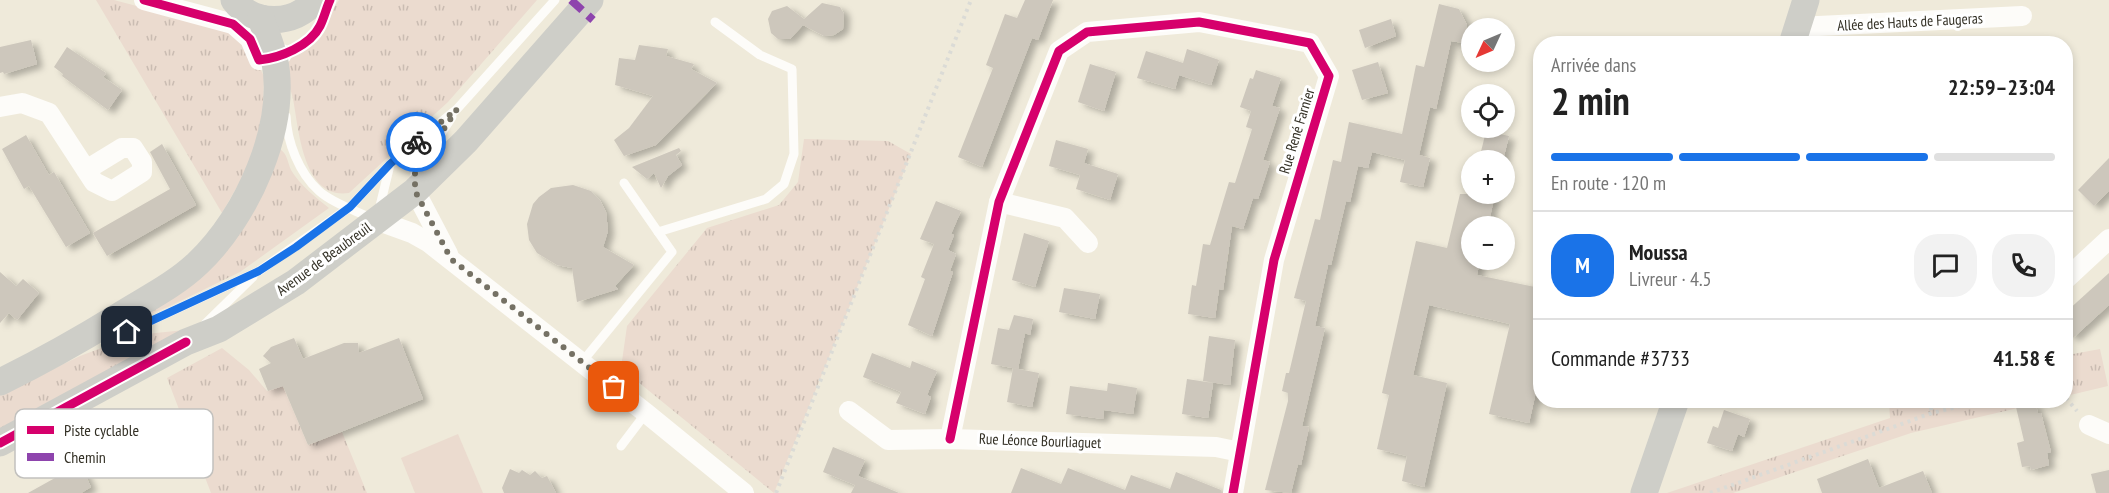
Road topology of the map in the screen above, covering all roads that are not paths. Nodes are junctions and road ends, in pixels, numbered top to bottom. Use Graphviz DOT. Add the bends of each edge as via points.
graph roads {
  1 [pos="144,0"];
  2 [pos="234,0"];
  3 [pos="315,0"];
  4 [pos="555,0"];
  5 [pos="590,0"];
  6 [pos="1806,0"];
  7 [pos="2022,16"];
  8 [pos="261,18"];
  9 [pos="715,22"];
  10 [pos="1795,35"];
  11 [pos="278,56"];
  12 [pos="0,107"];
  13 [pos="457,109"];
  14 [pos="390,164"];
  15 [pos="86,170"];
  16 [pos="624,183"];
  17 [pos="415,191"];
  18 [pos="999,202"];
  19 [pos="350,207"];
  20 [pos="376,220"];
  21 [pos="658,232"];
  22 [pos="2109,239"];
  23 [pos="1088,243"];
  24 [pos="451,259"];
  25 [pos="259,271"];
  26 [pos="2073,272"];
  27 [pos="186,342"];
  28 [pos="62,351"];
  29 [pos="582,362"];
  30 [pos="3,374"];
  31 [pos="1673,408"];
  32 [pos="63,409"];
  33 [pos="849,411"];
  34 [pos="646,412"];
  35 [pos="2089,425"];
  36 [pos="2109,434"];
  37 [pos="15,435"];
  38 [pos="950,439"];
  39 [pos="0,443"];
  40 [pos="621,446"];
  41 [pos="1240,452"];
  42 [pos="744,493"];
  43 [pos="1233,493"];
  44 [pos="1644,493"];
  1 -- 11 [label="street" via="233,24 250,39 260,60"];
  2 -- 8 [label="main road" via="248,13"];
  3 -- 8 [label="main road" via="298,15 280,20"];
  4 -- 13 [label="lane, Avenue de Beaubreuil"];
  5 -- 17 [label="main road, Avenue de Beaubreuil" via="466,141"];
  6 -- 10 [label="main road"];
  7 -- 10 [label="street, Allée des Hauts de Faugeras"];
  8 -- 11 [label="main road, Avenue de Beaubreuil"];
  9 -- 21 [label="lane" via="760,55 792,69 794,154 784,184 766,199"];
  11 -- 19 [label="lane" via="285,90 286,129 296,157 320,192"];
  11 -- 28 [label="main road, Avenue de Beaubreuil" via="269,142 254,183 231,226 198,263 163,291"];
  12 -- 15 [label="street" via="22,104 49,113"];
  13 -- 14 [label="lane, Avenue de Beaubreuil"];
  13 -- 17 [label="lane" via="415,173"];
  14 -- 19 [label="lane, Avenue de Beaubreuil"];
  14 -- 20 [label="lane"];
  16 -- 21 [label="lane"];
  17 -- 20 [label="main road, Avenue de Beaubreuil"];
  17 -- 24 [label="street"];
  18 -- 23 [label="street" via="1065,218"];
  18 -- 38 [label="street, Rue René Farnier"];
  18 -- 41 [label="street, Rue René Farnier" via="1059,51 1087,32 1199,22 1310,43 1329,76 1274,260"];
  19 -- 20 [label="lane"];
  19 -- 25 [label="lane, Avenue de Beaubreuil"];
  20 -- 24 [label="street" via="412,233"];
  20 -- 27 [label="main road, Avenue de Beaubreuil" via="296,282 219,329"];
  21 -- 29 [label="lane" via="672,252"];
  22 -- 26 [label="street"];
  24 -- 29 [label="street"];
  25 -- 27 [label="lane"];
  25 -- 28 [label="lane, Avenue de Beaubreuil" via="127,332"];
  27 -- 32 [label="main road, Avenue de Beaubreuil"];
  28 -- 30 [label="main road, Avenue de Beaubreuil"];
  29 -- 34 [label="street"];
  31 -- 44 [label="main road"];
  33 -- 38 [label="street, Rue Léonce Bourliaguet" via="888,440"];
  34 -- 40 [label="lane"];
  34 -- 42 [label="street"];
  35 -- 36 [label="street"];
  37 -- 39 [label="main road, Avenue de Beaubreuil"];
  38 -- 41 [label="street, Rue Léonce Bourliaguet" via="1216,447"];
  41 -- 43 [label="street, Rue René Farnier"];
}
